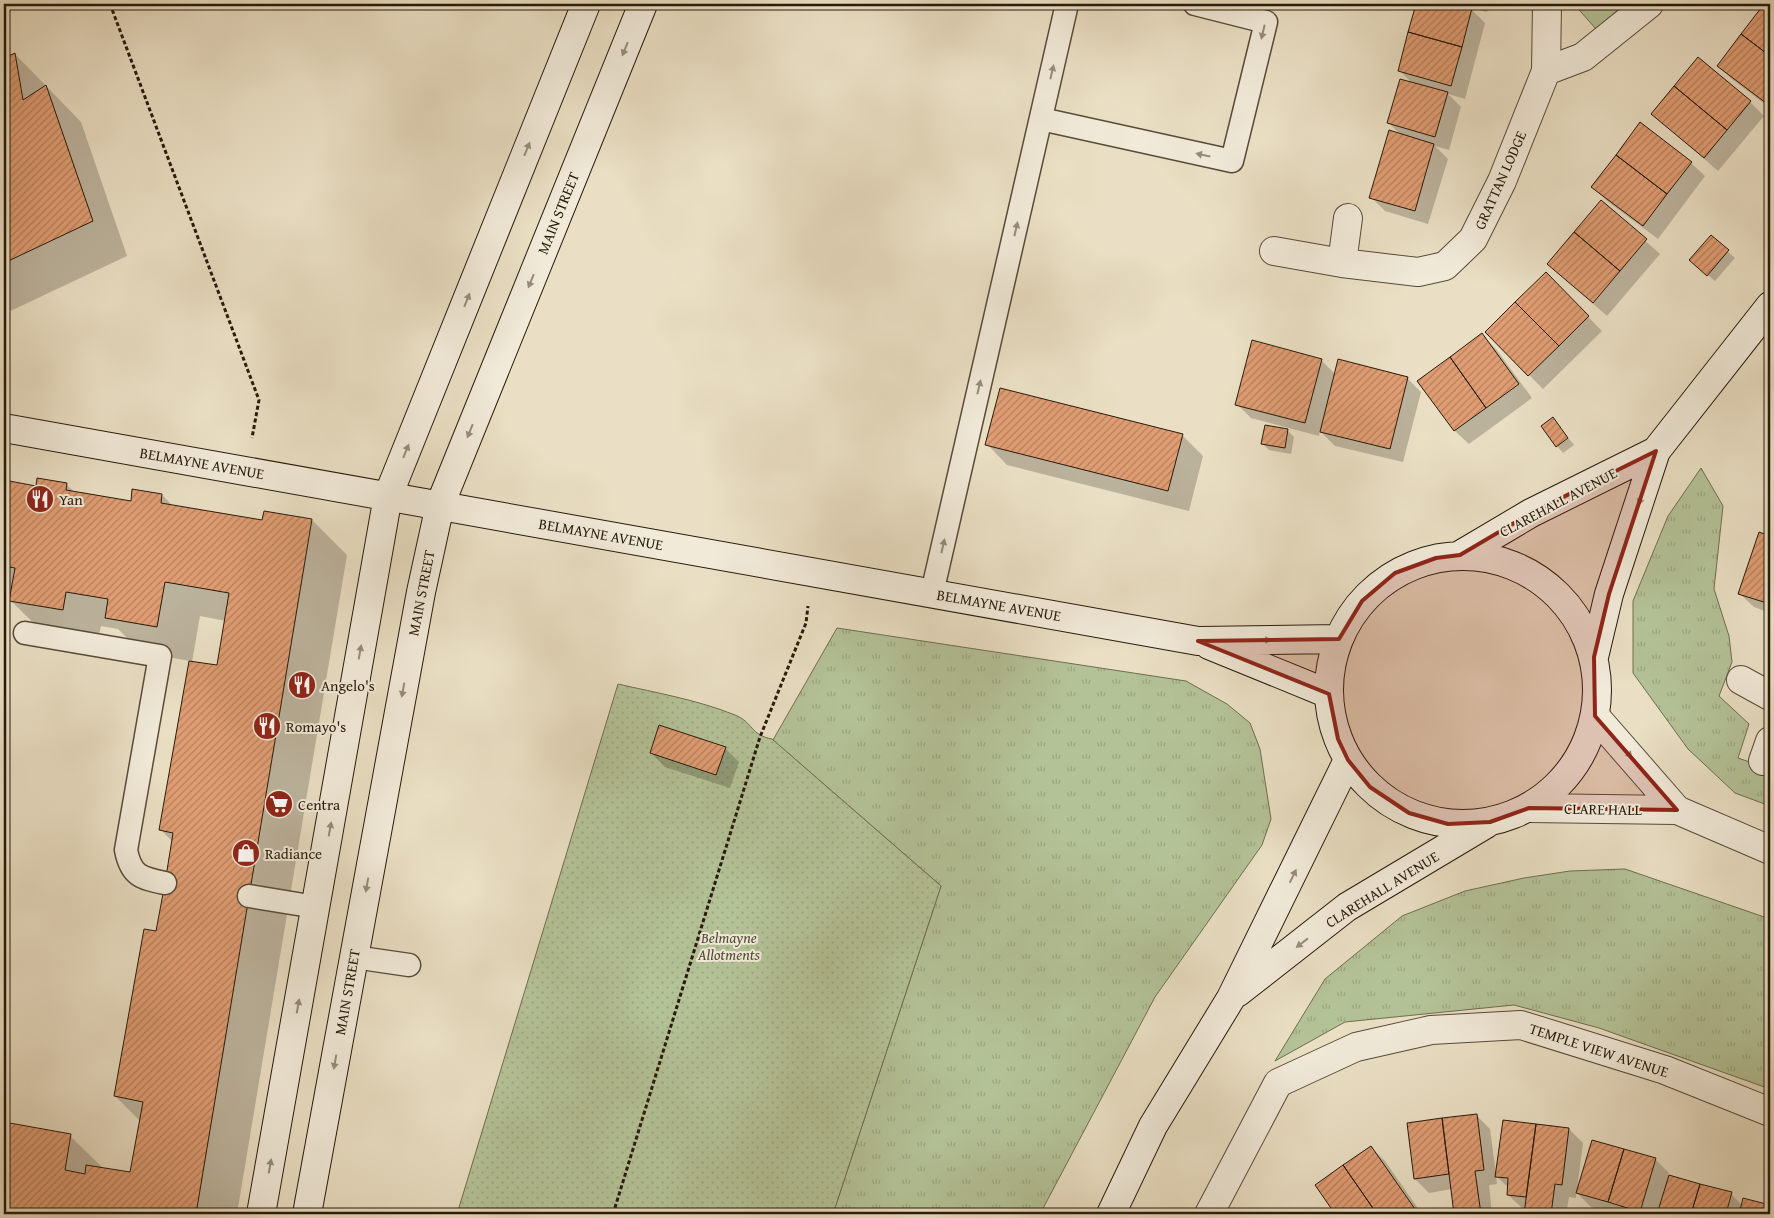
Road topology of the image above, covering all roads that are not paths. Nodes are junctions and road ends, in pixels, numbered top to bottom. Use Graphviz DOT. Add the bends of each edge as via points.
graph roads {
  1 [pos="586,4"];
  2 [pos="643,4"];
  3 [pos="1067,4"];
  4 [pos="1195,4"];
  5 [pos="1546,4"];
  6 [pos="1649,4"];
  7 [pos="1546,71"];
  8 [pos="1041,119"];
  9 [pos="1348,218"];
  10 [pos="1274,252"];
  11 [pos="1342,263"];
  12 [pos="1770,306"];
  13 [pos="4,428"];
  14 [pos="1656,451"];
  15 [pos="388,496"];
  16 [pos="440,505"];
  17 [pos="1460,555"];
  18 [pos="932,593"];
  19 [pos="25,633"];
  20 [pos="1339,639"];
  21 [pos="1198,641"];
  22 [pos="1594,657"];
  23 [pos="1741,680"];
  24 [pos="1328,694"];
  25 [pos="1770,696"];
  26 [pos="1596,716"];
  27 [pos="1348,760"];
  28 [pos="1529,808"];
  29 [pos="1677,810"];
  30 [pos="1490,822"];
  31 [pos="1770,850"];
  32 [pos="165,882"];
  33 [pos="249,896"];
  34 [pos="316,906"];
  35 [pos="354,957"];
  36 [pos="409,965"];
  37 [pos="1231,998"];
  38 [pos="1770,1112"];
  39 [pos="261,1214"];
  40 [pos="307,1214"];
  41 [pos="1111,1214"];
  42 [pos="1208,1214"];
  15 -- 1 [label="street, one-way"];
  2 -- 16 [label="street, MAIN STREET, one-way"];
  8 -- 3 [label="lane, one-way"];
  4 -- 8 [label="lane, one-way" via="1266,22 1232,161"];
  5 -- 7 [label="street, GRATTAN LODGE"];
  6 -- 7 [label="street" via="1583,58"];
  7 -- 11 [label="street, GRATTAN LODGE" via="1502,181 1473,239 1445,266 1418,272"];
  18 -- 8 [label="lane, one-way"];
  9 -- 11 [label="street"];
  10 -- 11 [label="street, GRATTAN LODGE"];
  12 -- 14 [label="street, CLAREHALL AVENUE"];
  13 -- 15 [label="street, BELMAYNE AVENUE"];
  14 -- 17 [label="street, CLAREHALL AVENUE" via="1531,513"];
  14 -- 22 [label="street, CLAREHALL AVENUE, one-way" via="1609,594"];
  15 -- 16 [label="street, BELMAYNE AVENUE"];
  34 -- 15 [label="street, one-way"];
  16 -- 18 [label="street, BELMAYNE AVENUE"];
  16 -- 35 [label="street, MAIN STREET, one-way" via="420,592"];
  17 -- 20 [label="street" via="1436,558 1395,573 1362,601"];
  17 -- 22 [label="street" via="1478,556 1518,567 1536,576 1569,607 1582,627"];
  18 -- 21 [label="street, BELMAYNE AVENUE"];
  19 -- 32 [label="lane" via="160,656 126,850 129,865 142,878"];
  21 -- 20 [label="street, BELMAYNE AVENUE, one-way"];
  20 -- 24 [label="street" via="1331,666"];
  21 -- 24 [label="street, BELMAYNE AVENUE"];
  22 -- 26 [label="street" via="1597,670"];
  23 -- 25 [label="street"];
  24 -- 27 [label="street" via="1331,716"];
  26 -- 28 [label="street" via="1582,752 1566,776"];
  26 -- 29 [label="street, CLARE HALL, one-way"];
  27 -- 30 [label="street" via="1370,787 1409,813 1448,824"];
  37 -- 27 [label="street, CLAREHALL AVENUE, one-way"];
  28 -- 29 [label="street, CLARE HALL"];
  28 -- 30 [label="street"];
  29 -- 31 [label="street, CLARE HALL"];
  30 -- 37 [label="street, CLAREHALL AVENUE, one-way" via="1348,907"];
  33 -- 34 [label="lane"];
  39 -- 34 [label="street, one-way"];
  35 -- 36 [label="lane"];
  35 -- 40 [label="street, MAIN STREET, one-way"];
  37 -- 41 [label="street, CLAREHALL AVENUE" via="1153,1126"];
  38 -- 42 [label="street, TEMPLE VIEW AVENUE" via="1665,1070 1521,1025 1431,1030 1356,1047 1278,1083"];
}
